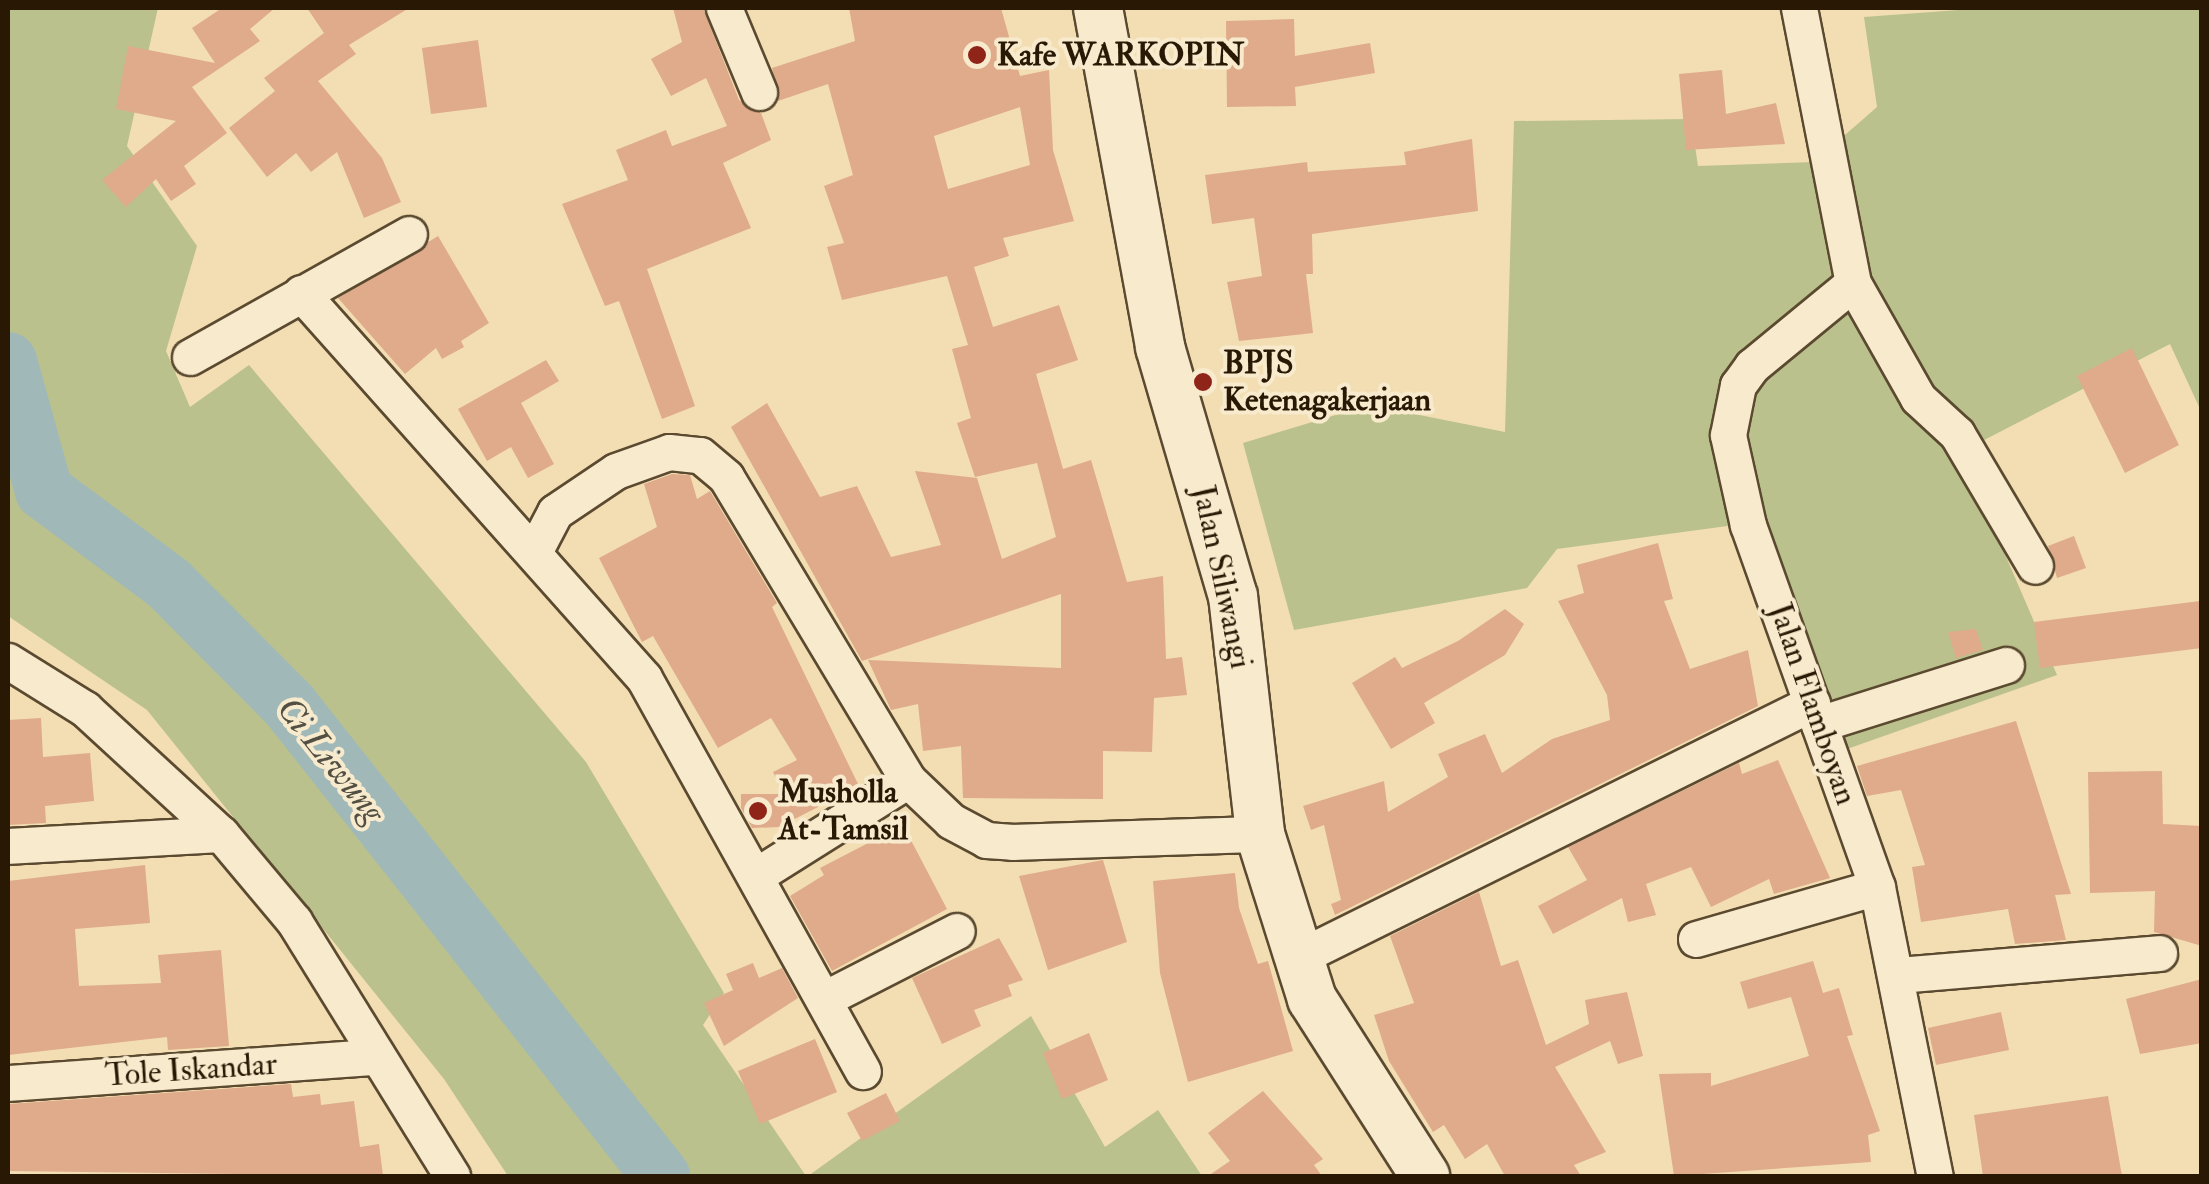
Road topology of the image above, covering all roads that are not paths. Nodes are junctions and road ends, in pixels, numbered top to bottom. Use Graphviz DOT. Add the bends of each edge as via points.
graph roads {
  1 [pos="724,8"];
  2 [pos="1098,8"];
  3 [pos="1799,8"];
  4 [pos="759,92"];
  5 [pos="409,234"];
  6 [pos="1853,283"];
  7 [pos="300,293"];
  8 [pos="190,357"];
  9 [pos="534,552"];
  10 [pos="2035,566"];
  11 [pos="8,660"];
  12 [pos="2006,665"];
  13 [pos="1816,714"];
  14 [pos="908,780"];
  15 [pos="221,834"];
  16 [pos="1260,834"];
  17 [pos="8,846"];
  18 [pos="756,875"];
  19 [pos="1877,887"];
  20 [pos="957,931"];
  21 [pos="1696,939"];
  22 [pos="2159,953"];
  23 [pos="1295,958"];
  24 [pos="1898,975"];
  25 [pos="824,999"];
  26 [pos="375,1056"];
  27 [pos="862,1071"];
  28 [pos="8,1083"];
  29 [pos="452,1176"];
  30 [pos="1425,1176"];
  31 [pos="1935,1176"];
  1 -- 4 [label="street"];
  2 -- 16 [label="main road, Jalan Siliwangi" via="1164,364 1233,596"];
  3 -- 6 [label="street"];
  5 -- 7 [label="street"];
  6 -- 10 [label="street" via="1918,398 1957,434"];
  6 -- 13 [label="street, Jalan Flamboyan" via="1752,366 1730,408 1728,435 1748,525"];
  7 -- 8 [label="street"];
  7 -- 9 [label="street"];
  9 -- 14 [label="street" via="555,512 616,471 669,452 700,455 726,477"];
  9 -- 18 [label="street" via="644,678"];
  11 -- 15 [label="street" via="85,709"];
  12 -- 13 [label="street"];
  13 -- 19 [label="street, Jalan Flamboyan"];
  13 -- 23 [label="street"];
  14 -- 16 [label="street" via="951,821 986,840 1130,843"];
  14 -- 18 [label="street"];
  15 -- 17 [label="street"];
  15 -- 26 [label="street" via="294,921"];
  16 -- 23 [label="main road, Jalan Siliwangi"];
  18 -- 25 [label="street"];
  19 -- 21 [label="street"];
  19 -- 24 [label="street, Jalan Flamboyan"];
  20 -- 25 [label="street"];
  22 -- 24 [label="street"];
  23 -- 30 [label="main road, Jalan Siliwangi" via="1341,1051"];
  24 -- 31 [label="street, Jalan Flamboyan"];
  25 -- 27 [label="street"];
  26 -- 28 [label="street, Tole Iskandar"];
  26 -- 29 [label="street"];
}
